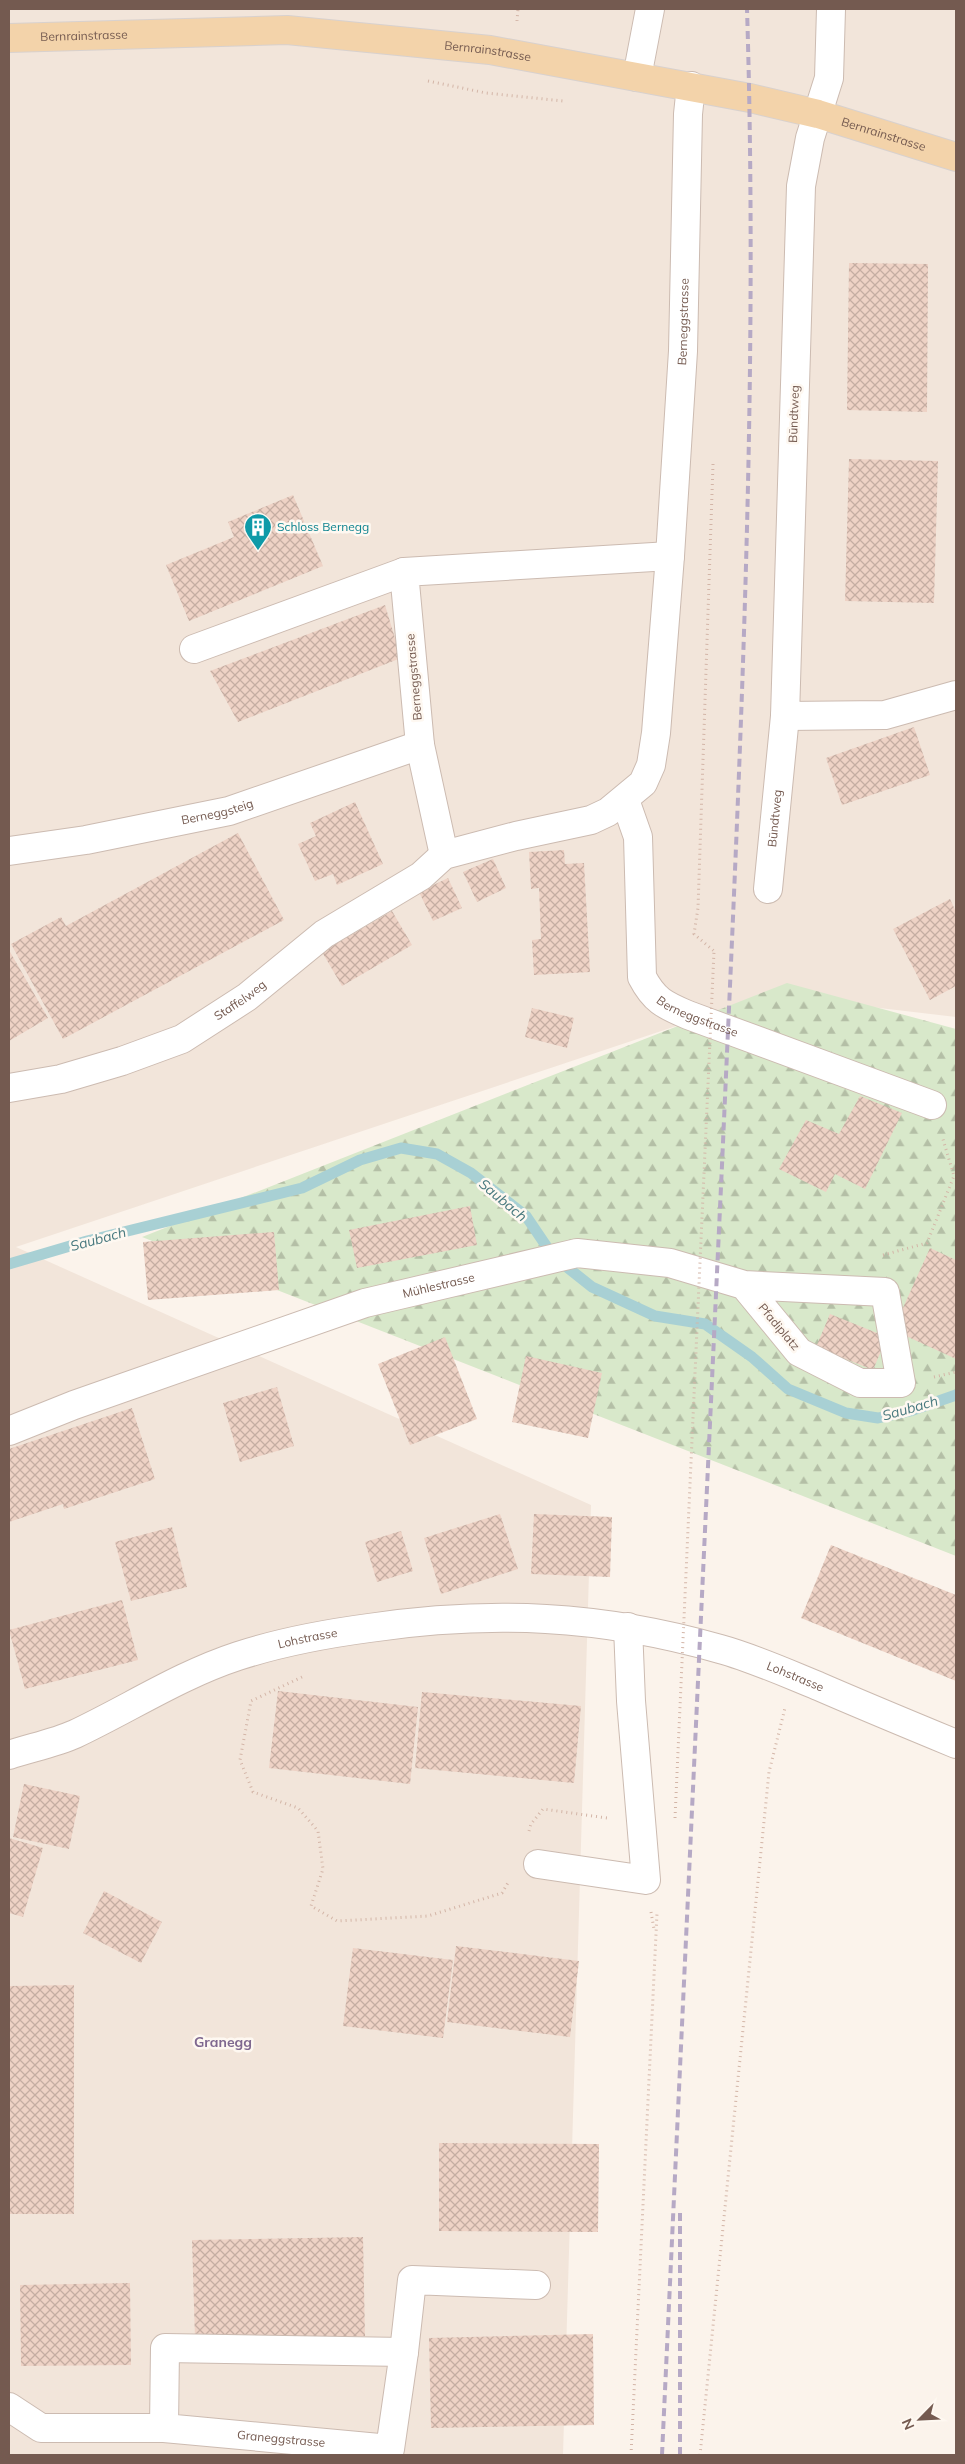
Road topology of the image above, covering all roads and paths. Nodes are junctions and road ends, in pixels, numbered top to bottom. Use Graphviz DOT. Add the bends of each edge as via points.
graph roads {
  1 [pos="518,9"];
  2 [pos="650,9"];
  3 [pos="831,9"];
  4 [pos="517,24"];
  5 [pos="9,38"];
  6 [pos="637,76"];
  7 [pos="691,86"];
  8 [pos="818,114"];
  9 [pos="956,157"];
  10 [pos="711,454"];
  11 [pos="670,556"];
  12 [pos="404,572"];
  13 [pos="194,649"];
  14 [pos="956,694"];
  15 [pos="785,716"];
  16 [pos="420,745"];
  17 [pos="624,800"];
  18 [pos="9,851"];
  19 [pos="444,855"];
  20 [pos="768,889"];
  21 [pos="9,1088"];
  22 [pos="932,1104"];
  23 [pos="875,1258"];
  24 [pos="744,1285"];
  25 [pos="885,1292"];
  26 [pos="9,1431"];
  27 [pos="628,1627"];
  28 [pos="317,1635"];
  29 [pos="793,1676"];
  30 [pos="956,1744"];
  31 [pos="9,1755"];
  32 [pos="675,1818"];
  33 [pos="642,1822"];
  34 [pos="528,1834"];
  35 [pos="538,1864"];
  36 [pos="511,1877"];
  37 [pos="654,1934"];
  38 [pos="536,2285"];
  39 [pos="404,2352"];
  40 [pos="9,2407"];
  41 [pos="164,2428"];
  42 [pos="631,2455"];
  43 [pos="700,2455"];
  1 -- 4 [label="path"];
  2 -- 6 [label="street"];
  3 -- 8 [label="street, Bündtweg" via="828,78"];
  5 -- 6 [label="main road, Bernrainstrasse" via="287,30 490,50"];
  6 -- 7 [label="main road, Bernrainstrasse"];
  7 -- 8 [label="main road, Bernrainstrasse"];
  7 -- 11 [label="street, Berneggstrasse" via="684,351"];
  8 -- 9 [label="main road, Bernrainstrasse"];
  8 -- 15 [label="street, Bündtweg" via="801,186"];
  10 -- 32 [label="path, bridge" via="700,859 694,934 714,951"];
  11 -- 12 [label="street"];
  11 -- 17 [label="street, Berneggstrasse" via="651,765 643,783"];
  12 -- 13 [label="street"];
  12 -- 16 [label="street, Berneggstrasse"];
  14 -- 15 [label="street" via="885,716"];
  15 -- 20 [label="street, Bündtweg"];
  16 -- 18 [label="street, Berneggsteig" via="229,811 86,840"];
  16 -- 19 [label="street, Berneggstrasse"];
  17 -- 19 [label="street, Berneggstrasse" via="591,820"];
  17 -- 22 [label="street, Berneggstrasse" via="638,837 642,977 650,993 666,1006 688,1015"];
  19 -- 21 [label="street, Staffelweg" via="421,876 324,934 247,997 182,1039 61,1079"];
  22 -- 23 [label="path" via="954,1176 927,1243"];
  24 -- 25 [label="street, Mühlestrasse"];
  24 -- 25 [label="street, Pfadiplatz" via="799,1352 860,1383 902,1383"];
  24 -- 26 [label="street, Mühlestrasse" via="670,1263 577,1253 365,1304 74,1405"];
  27 -- 28 [label="street, Lohstrasse" via="558,1618 476,1617"];
  27 -- 29 [label="street, Lohstrasse" via="723,1650"];
  27 -- 33 [label="street"];
  28 -- 31 [label="street, Lohstrasse" via="238,1656 200,1670 73,1735"];
  28 -- 36 [label="path" via="313,1672 251,1701 240,1760 253,1792 298,1808 318,1832 323,1869 311,1906 337,1922 428,1916 502,1893"];
  29 -- 30 [label="street, Lohstrasse"];
  29 -- 43 [label="path" via="769,1772"];
  33 -- 34 [label="path" via="543,1809 531,1824"];
  33 -- 35 [label="street" via="646,1880"];
  37 -- 42 [label="path"];
  38 -- 39 [label="street, Graneggstrasse" via="412,2280"];
  39 -- 41 [label="street" via="165,2348"];
  39 -- 41 [label="street, Graneggstrasse" via="390,2449"];
  40 -- 41 [label="street, Graneggstrasse" via="41,2428"];
}
